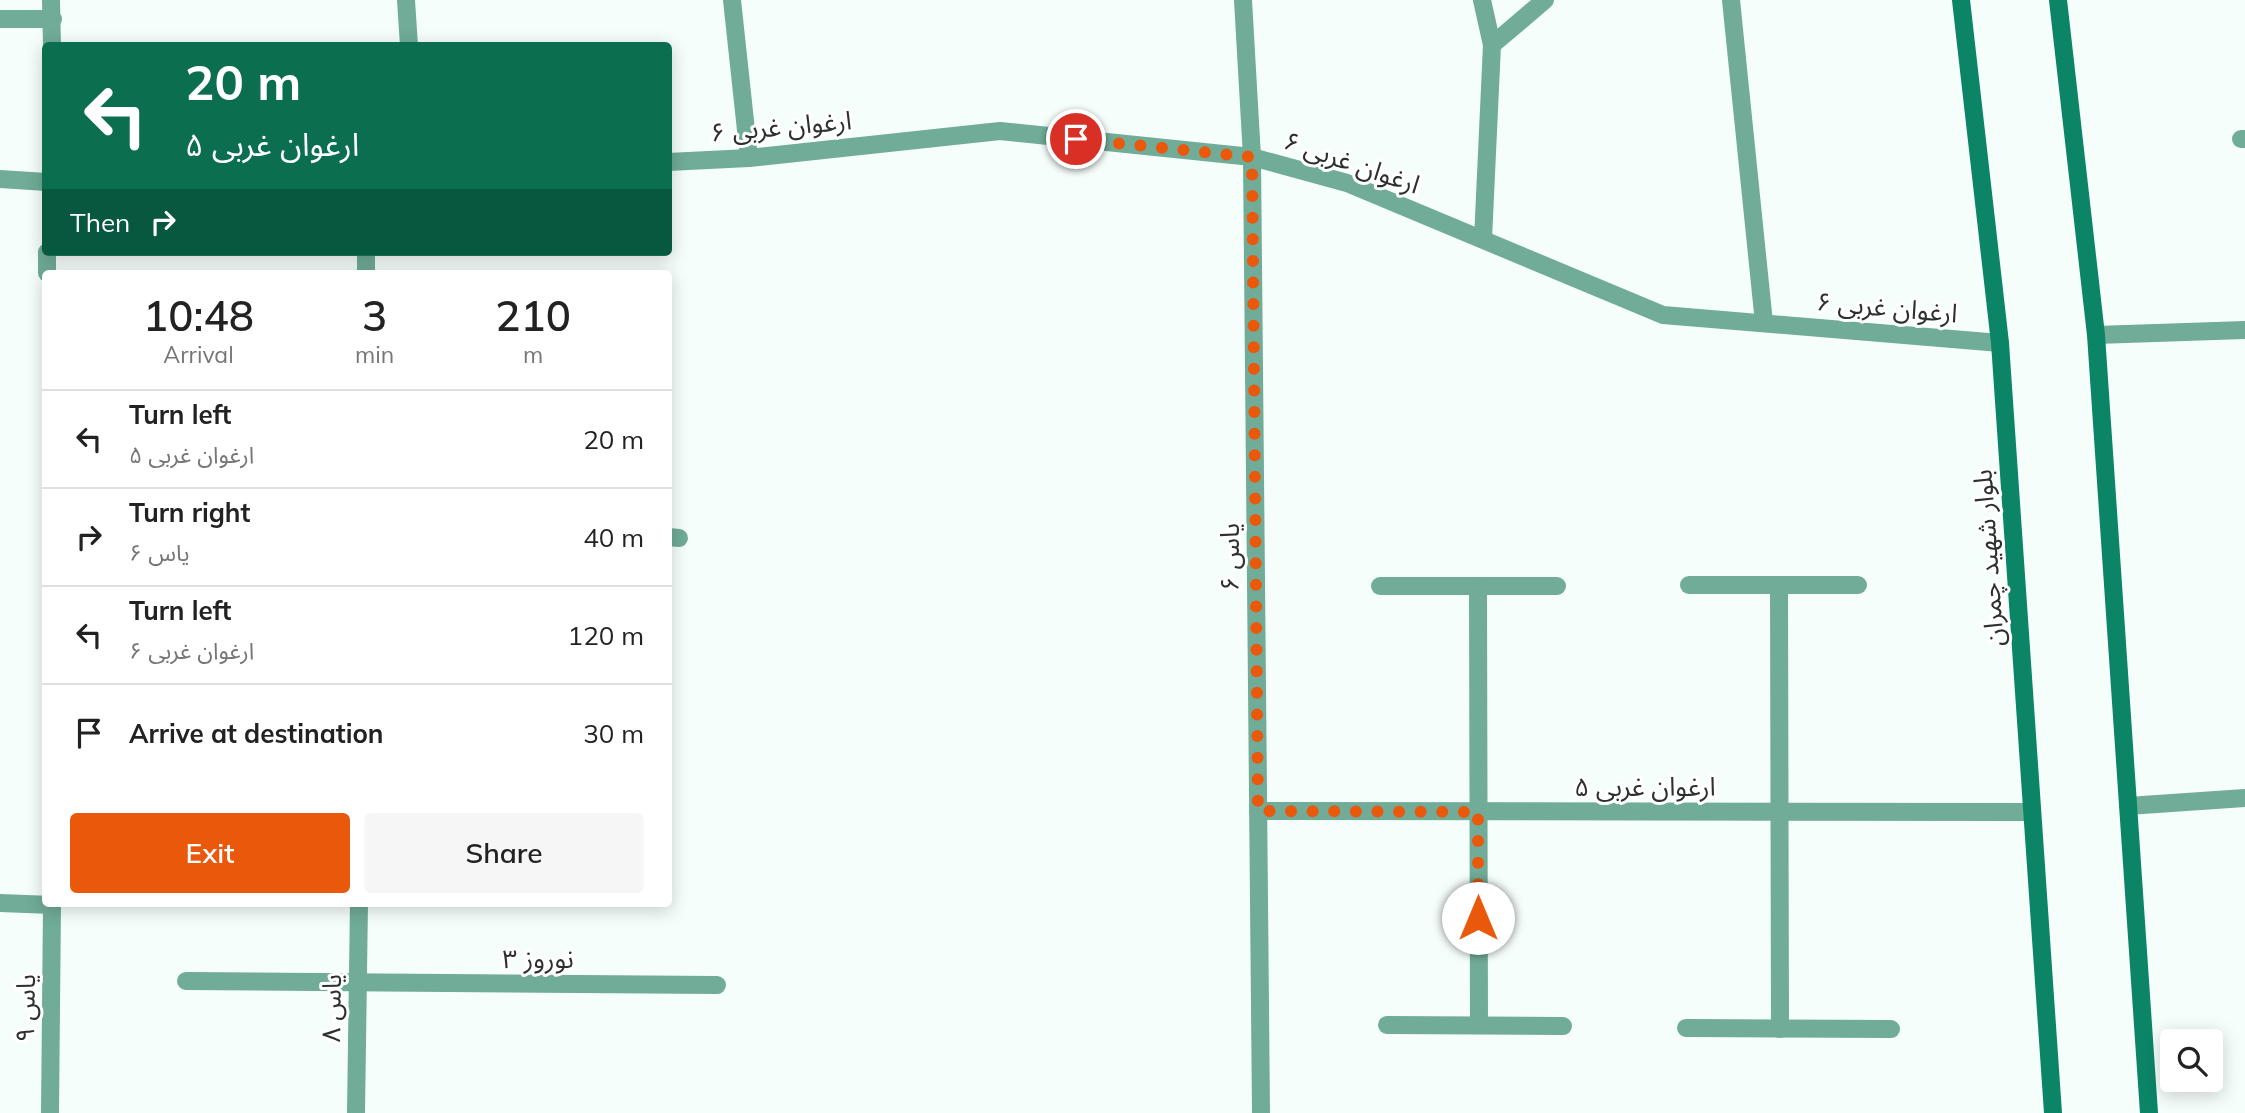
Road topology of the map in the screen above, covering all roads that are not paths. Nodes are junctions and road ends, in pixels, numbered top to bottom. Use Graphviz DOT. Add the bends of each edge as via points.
graph roads {
  1 [pos="51,0"];
  2 [pos="405,0"];
  3 [pos="732,0"];
  4 [pos="1242,0"];
  5 [pos="1482,0"];
  6 [pos="1545,0"];
  7 [pos="1731,0"];
  8 [pos="1961,0"];
  9 [pos="2058,0"];
  10 [pos="0,19"];
  11 [pos="54,19"];
  12 [pos="52,42"];
  13 [pos="409,42"];
  14 [pos="1492,45"];
  15 [pos="1252,157"];
  16 [pos="749,158"];
  17 [pos="672,162"];
  18 [pos="0,179"];
  19 [pos="42,182"];
  20 [pos="1483,239"];
  21 [pos="1764,323"];
  22 [pos="2245,330"];
  23 [pos="2096,335"];
  24 [pos="2000,343"];
  25 [pos="1858,584"];
  26 [pos="1689,585"];
  27 [pos="1779,585"];
  28 [pos="1380,586"];
  29 [pos="1478,586"];
  30 [pos="1557,586"];
  31 [pos="2245,798"];
  32 [pos="2128,806"];
  33 [pos="1258,811"];
  34 [pos="1478,812"];
  35 [pos="1779,812"];
  36 [pos="2032,812"];
  37 [pos="0,903"];
  38 [pos="42,904"];
  39 [pos="52,907"];
  40 [pos="359,907"];
  41 [pos="186,981"];
  42 [pos="358,983"];
  43 [pos="717,985"];
  44 [pos="1387,1025"];
  45 [pos="1479,1025"];
  46 [pos="1563,1026"];
  47 [pos="1686,1028"];
  48 [pos="1780,1029"];
  49 [pos="1891,1029"];
  50 [pos="50,1113"];
  51 [pos="356,1113"];
  52 [pos="1261,1113"];
  53 [pos="2053,1113"];
  54 [pos="2149,1113"];
  1 -- 11 [label="street"];
  2 -- 13 [label="street"];
  3 -- 16 [label="street"];
  4 -- 15 [label="street, یاس ۶"];
  5 -- 14 [label="street"];
  6 -- 14 [label="street"];
  7 -- 21 [label="street"];
  8 -- 24 [label="main road, بلوار شهید چمران"];
  9 -- 23 [label="main road"];
  10 -- 11 [label="street"];
  11 -- 12 [label="street"];
  14 -- 20 [label="street"];
  15 -- 16 [label="street, ارغوان غربی ۶" via="1000,131"];
  15 -- 20 [label="street, ارغوان غربی ۶" via="1347,183"];
  15 -- 33 [label="street, یاس ۶"];
  16 -- 17 [label="street, ارغوان غربی ۶"];
  18 -- 19 [label="street"];
  20 -- 21 [label="street, ارغوان غربی ۶" via="1663,315"];
  21 -- 24 [label="street, ارغوان غربی ۶"];
  22 -- 23 [label="street"];
  23 -- 32 [label="main road"];
  24 -- 36 [label="main road, بلوار شهید چمران"];
  25 -- 27 [label="street"];
  26 -- 27 [label="street"];
  27 -- 35 [label="street"];
  28 -- 29 [label="street"];
  29 -- 30 [label="street"];
  29 -- 34 [label="street"];
  31 -- 32 [label="street"];
  32 -- 54 [label="main road"];
  33 -- 34 [label="street, ارغوان غربی ۵"];
  33 -- 52 [label="street, یاس ۶"];
  34 -- 35 [label="street, ارغوان غربی ۵"];
  34 -- 45 [label="street"];
  35 -- 36 [label="street, ارغوان غربی ۵"];
  35 -- 48 [label="street"];
  36 -- 53 [label="main road, بلوار شهید چمران"];
  37 -- 38 [label="street"];
  39 -- 50 [label="street, یاس ۹"];
  40 -- 42 [label="street, یاس ۸"];
  41 -- 42 [label="street, نوروز ۳"];
  42 -- 43 [label="street, نوروز ۳"];
  42 -- 51 [label="street, یاس ۸"];
  44 -- 45 [label="street"];
  45 -- 46 [label="street"];
  47 -- 48 [label="street"];
  48 -- 49 [label="street"];
}
